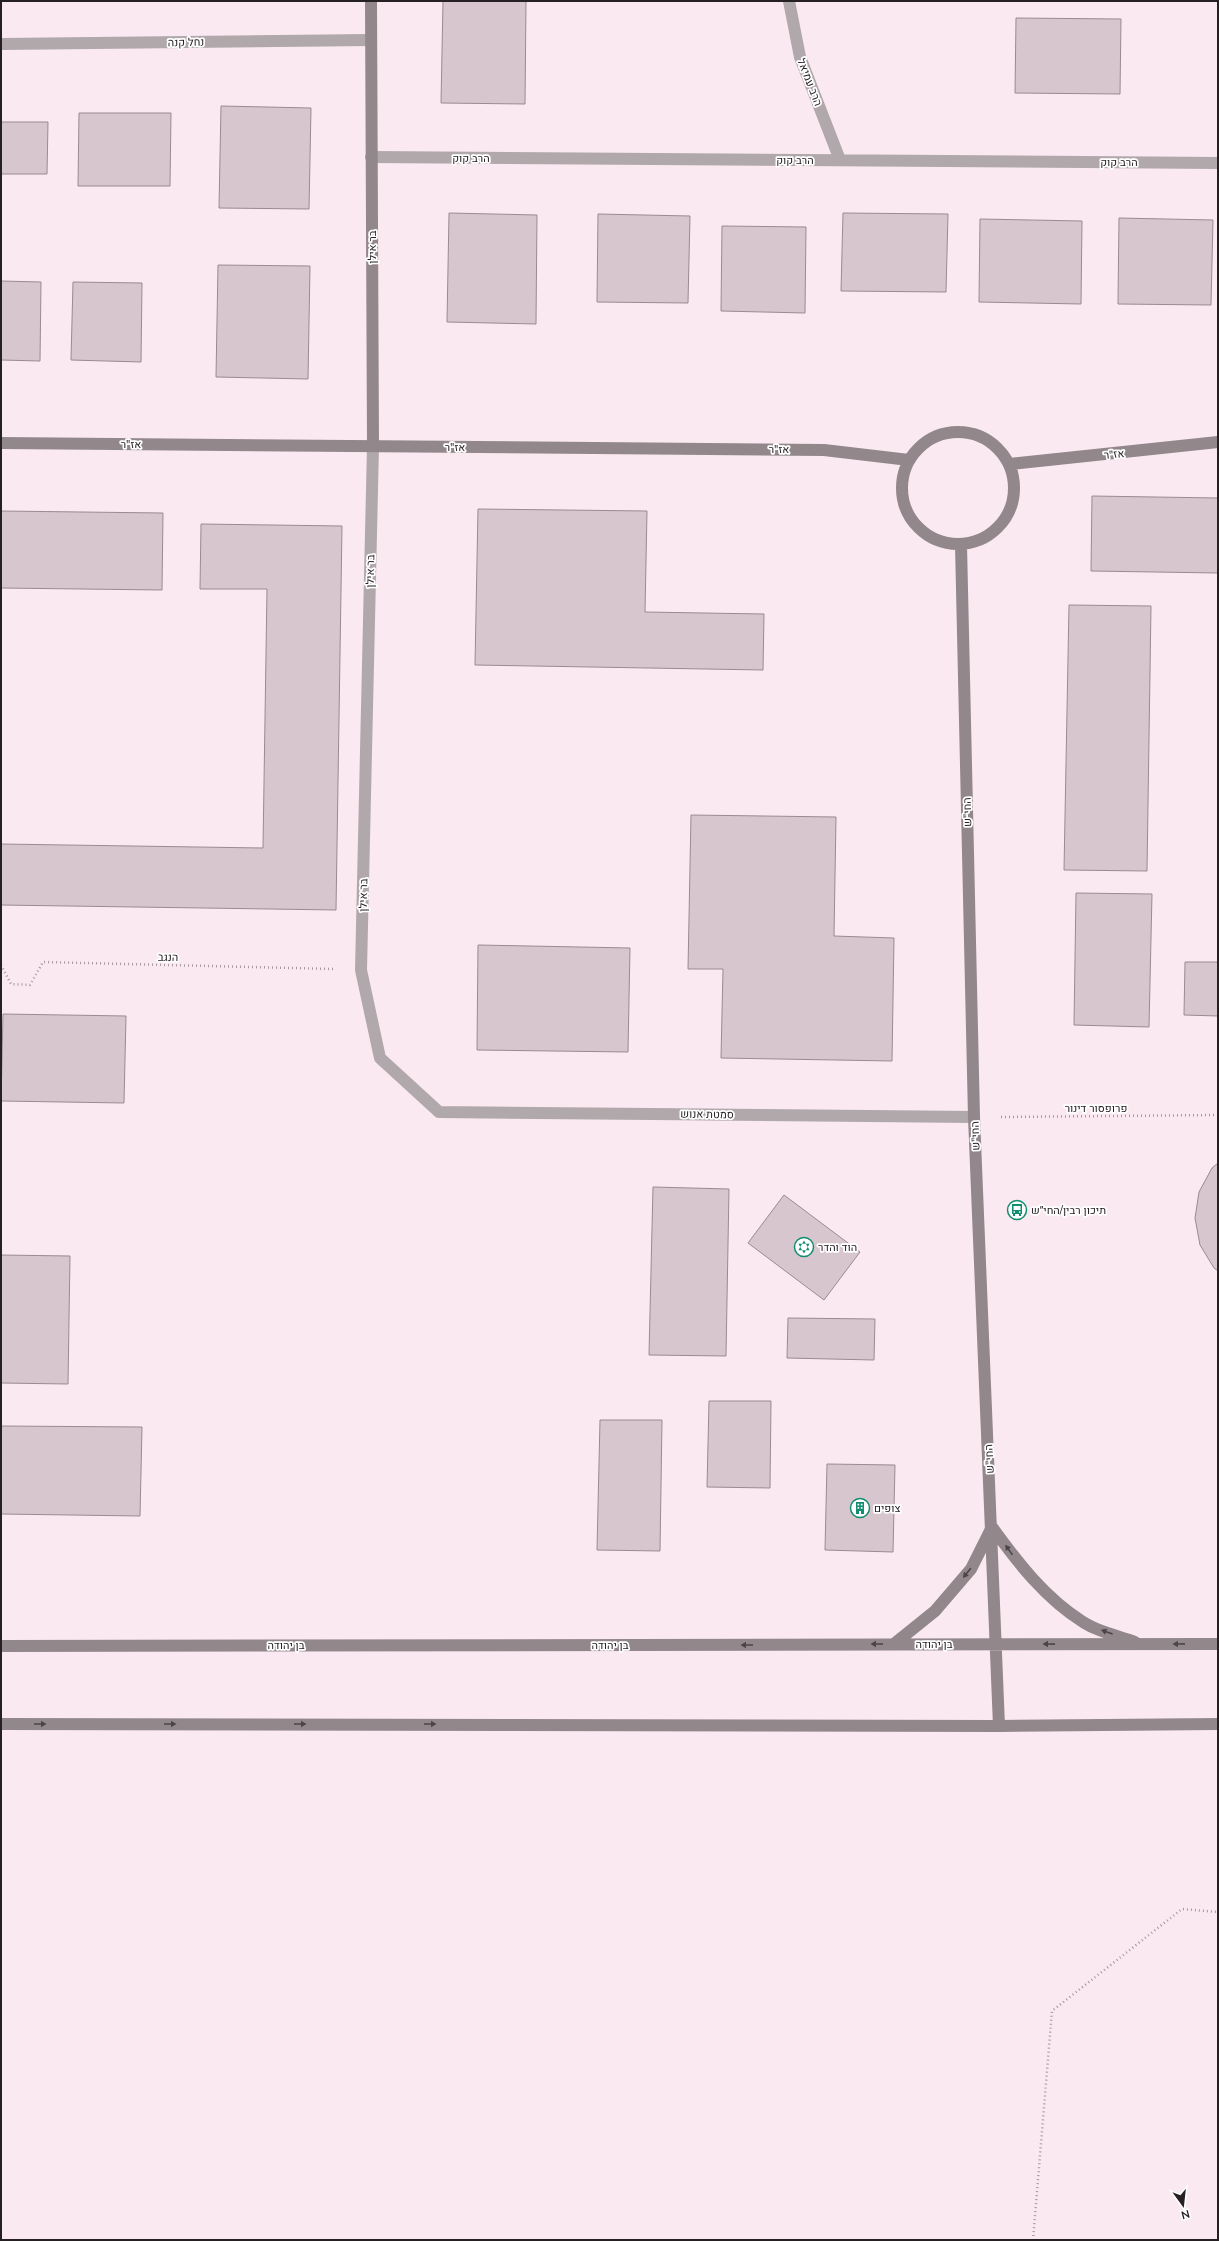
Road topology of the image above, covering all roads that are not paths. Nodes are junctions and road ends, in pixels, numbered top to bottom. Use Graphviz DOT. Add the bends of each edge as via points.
graph roads {
  1 [pos="371,1"];
  2 [pos="788,1"];
  3 [pos="371,40"];
  4 [pos="1,44"];
  5 [pos="371,157"];
  6 [pos="840,160"];
  7 [pos="1218,163"];
  8 [pos="1218,442"];
  9 [pos="1,443"];
  10 [pos="373,446"];
  11 [pos="909,460"];
  12 [pos="1010,464"];
  13 [pos="961,545"];
  14 [pos="439,1112"];
  15 [pos="974,1117"];
  16 [pos="992,1527"];
  17 [pos="996,1643"];
  18 [pos="894,1644"];
  19 [pos="1218,1644"];
  20 [pos="1144,1645"];
  21 [pos="1,1646"];
  22 [pos="1,1724"];
  23 [pos="1218,1724"];
  24 [pos="1000,1726"];
  1 -- 3 [label="street, בר אילן"];
  2 -- 6 [label="street, הרב עמיאל" via="800,57"];
  3 -- 4 [label="street, נחל קנה"];
  3 -- 5 [label="street, בר אילן"];
  5 -- 6 [label="street, הרב קוק"];
  5 -- 10 [label="street, בר אילן"];
  6 -- 7 [label="street, הרב קוק"];
  8 -- 12 [label="street, אז\"ר"];
  9 -- 10 [label="street, אז\"ר"];
  10 -- 11 [label="street, אז\"ר" via="824,450"];
  10 -- 14 [label="street, בר אילן" via="361,970 380,1058"];
  11 -- 12 [label="street" via="920,447 935,437 952,432 970,433 986,439 1000,450"];
  11 -- 13 [label="street" via="903,476 902,493 906,510 915,525 927,536 944,543"];
  12 -- 13 [label="street" via="1015,482 1007,518 994,532 979,541"];
  13 -- 15 [label="street, החי\"ש"];
  14 -- 15 [label="street, סמטת אנוש"];
  15 -- 16 [label="street, החי\"ש"];
  16 -- 17 [label="street, החי\"ש"];
  16 -- 18 [label="street, one-way" via="970,1569 935,1610"];
  20 -- 16 [label="street, one-way" via="1084,1623 1052,1599 1020,1566"];
  17 -- 18 [label="street, בן יהודה"];
  20 -- 17 [label="street, בן יהודה, one-way"];
  17 -- 24 [label="street, החי\"ש"];
  18 -- 21 [label="street, בן יהודה, one-way"];
  19 -- 20 [label="street, בן יהודה, one-way"];
  22 -- 24 [label="street, one-way"];
  23 -- 24 [label="street"];
}
